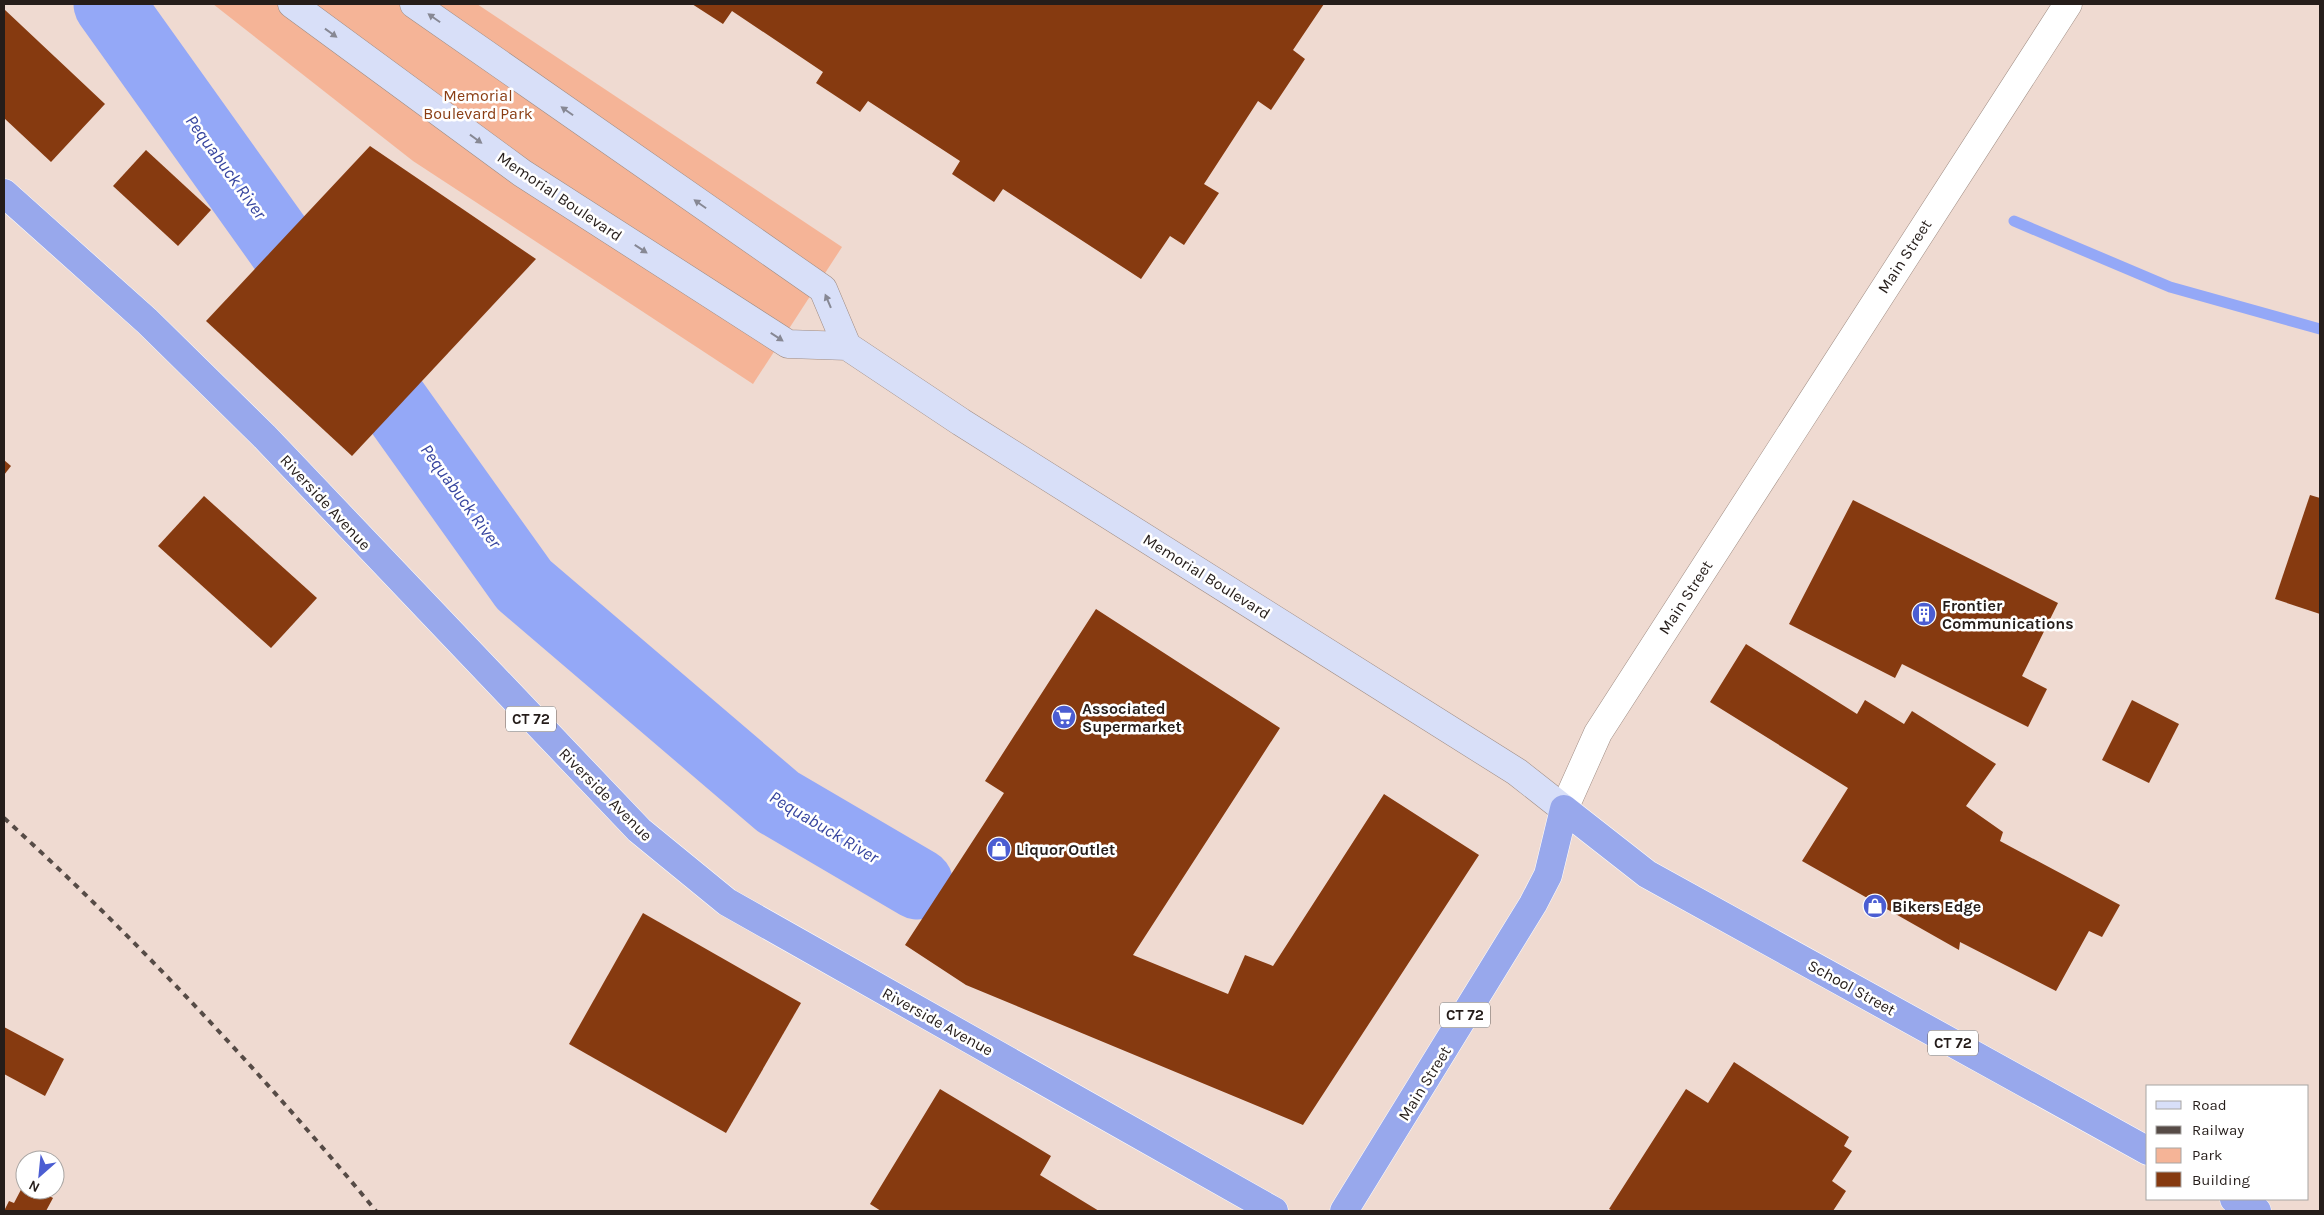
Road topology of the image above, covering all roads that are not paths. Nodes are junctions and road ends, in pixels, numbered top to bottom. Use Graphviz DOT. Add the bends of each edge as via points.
graph roads {
  1 [pos="292,4"];
  2 [pos="414,4"];
  3 [pos="2068,4"];
  4 [pos="4,193"];
  5 [pos="847,346"];
  6 [pos="1564,809"];
  7 [pos="2146,1150"];
  8 [pos="2236,1200"];
  9 [pos="1274,1211"];
  10 [pos="1344,1211"];
  11 [pos="2257,1211"];
  1 -- 5 [label="main road, Memorial Boulevard, one-way" via="522,173 788,344"];
  5 -- 2 [label="main road, one-way" via="823,288"];
  3 -- 6 [label="street, Main Street" via="1598,733"];
  4 -- 9 [label="highway, Riverside Avenue / CT 72" via="147,320 264,436 639,830 726,902"];
  5 -- 6 [label="main road, Memorial Boulevard" via="969,427 1517,772"];
  6 -- 7 [label="highway, School Street / CT 72" via="1647,874"];
  6 -- 10 [label="highway, Main Street / CT 72" via="1548,875 1533,904"];
  8 -- 11 [label="highway"];
}
